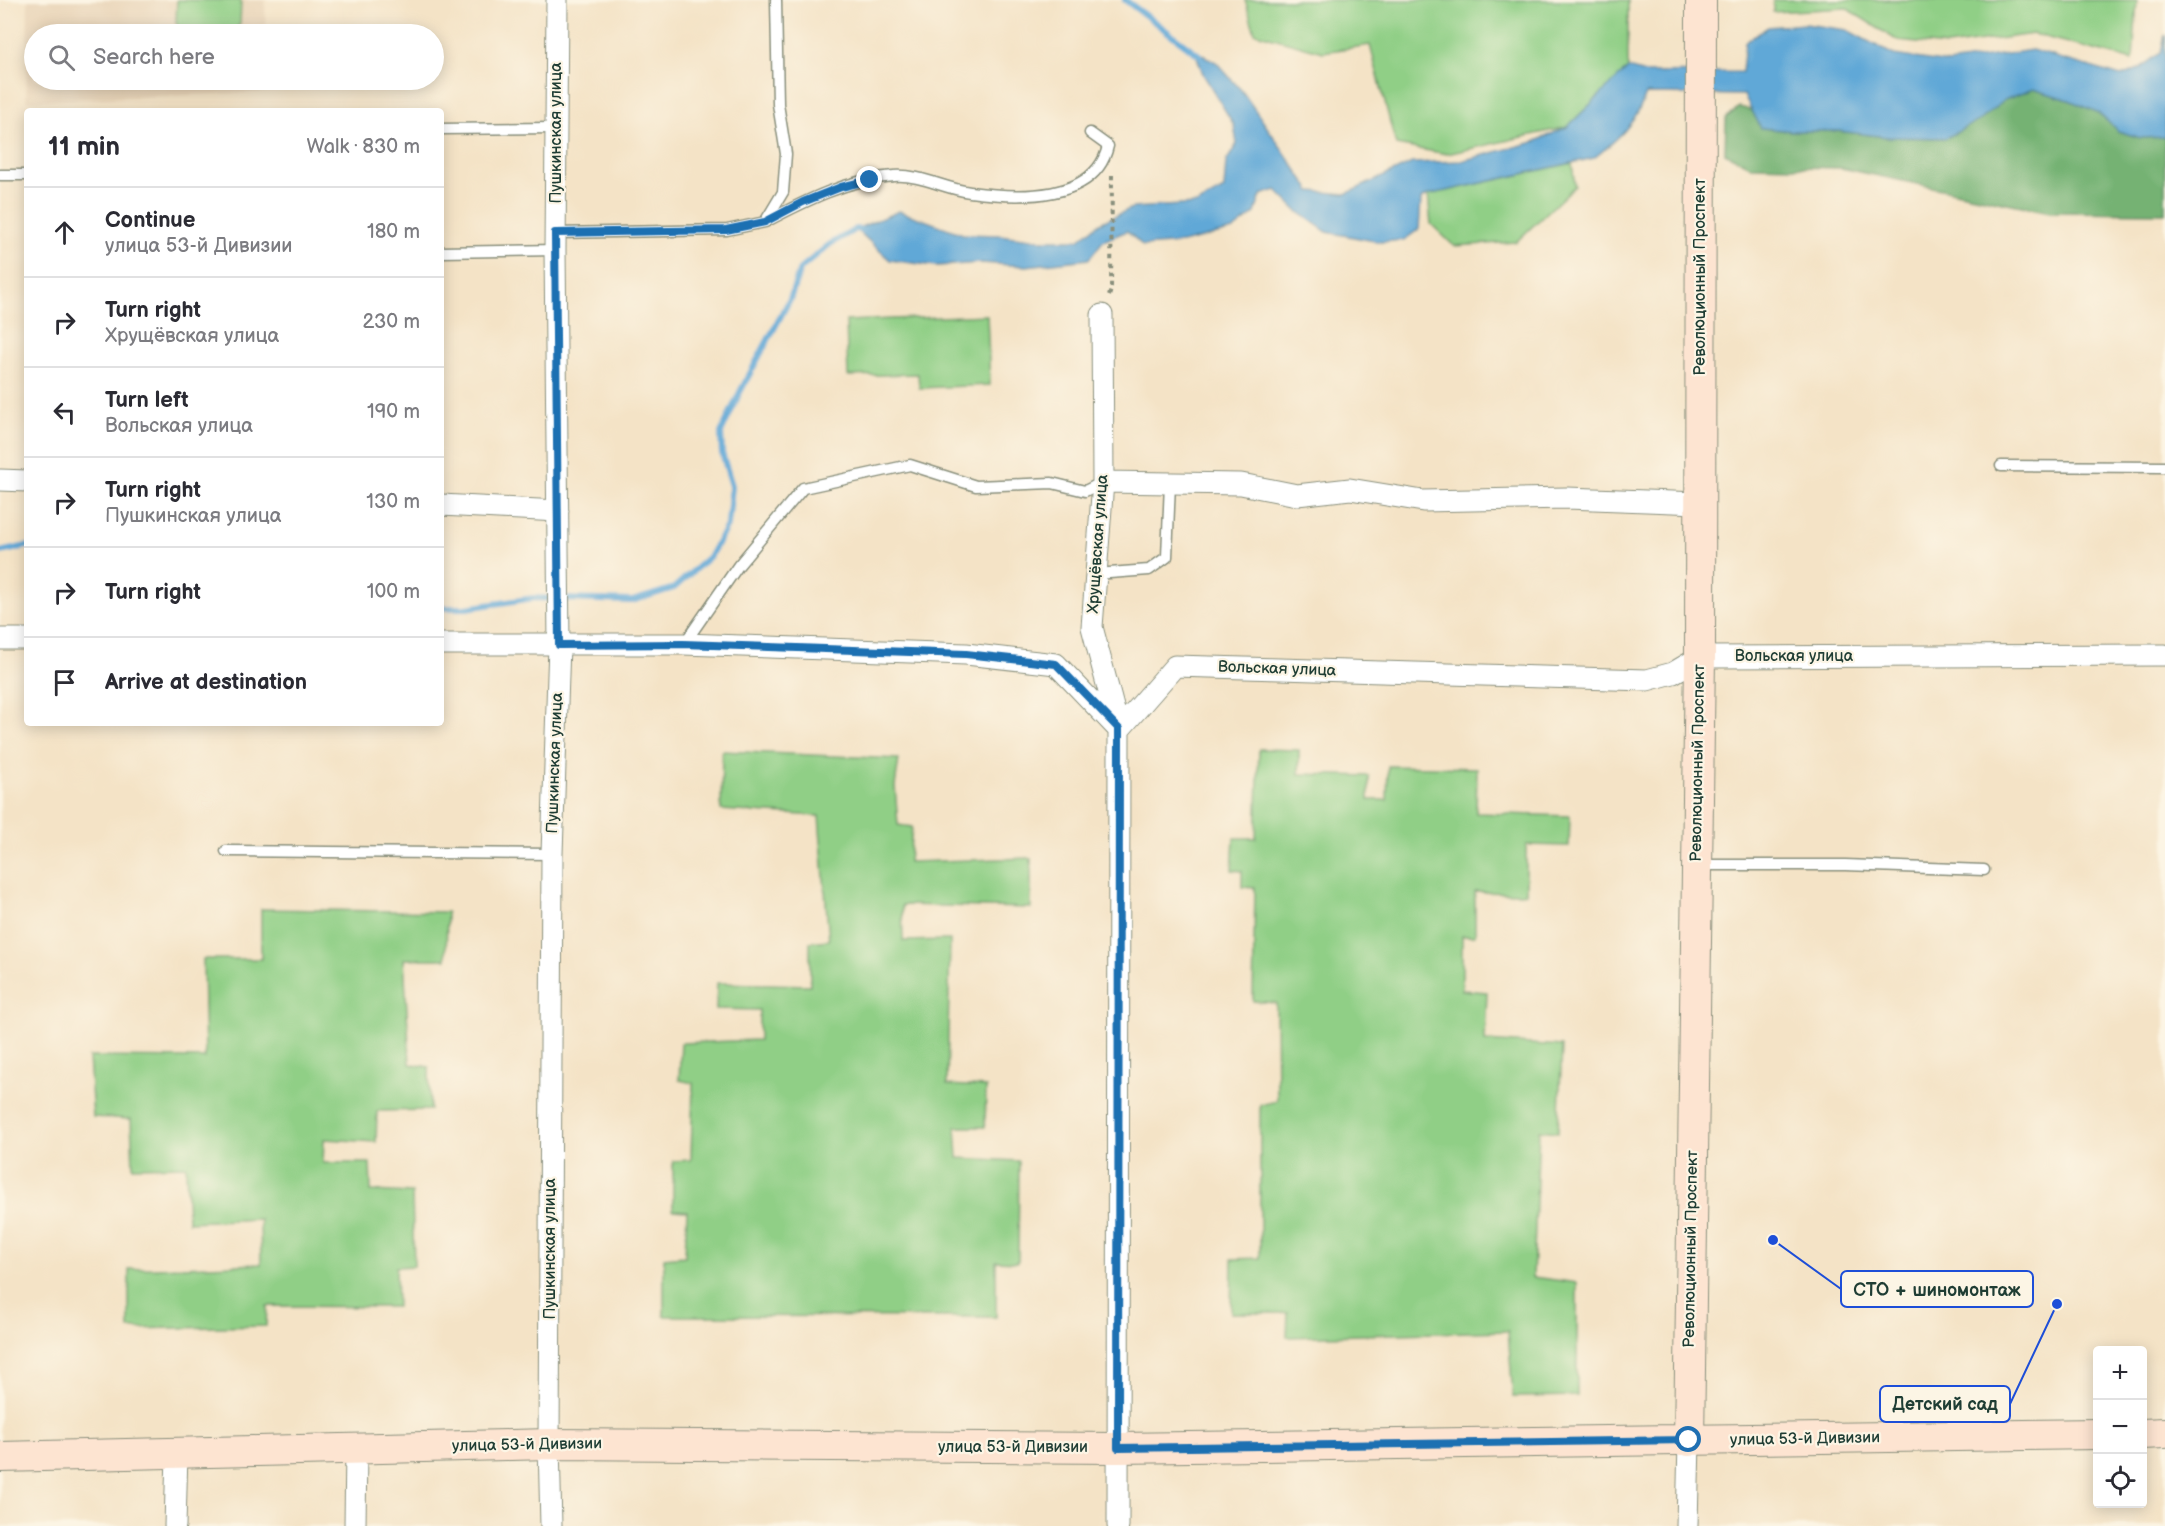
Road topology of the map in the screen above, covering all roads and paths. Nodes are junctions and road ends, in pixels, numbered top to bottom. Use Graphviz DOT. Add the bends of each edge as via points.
graph roads {
  1 [pos="557,0"];
  2 [pos="776,0"];
  3 [pos="1701,0"];
  4 [pos="556,128"];
  5 [pos="444,129"];
  6 [pos="1090,133"];
  7 [pos="1112,172"];
  8 [pos="0,175"];
  9 [pos="24,175"];
  10 [pos="765,222"];
  11 [pos="555,241"];
  12 [pos="444,252"];
  13 [pos="1102,315"];
  14 [pos="2001,466"];
  15 [pos="2165,467"];
  16 [pos="0,480"];
  17 [pos="24,481"];
  18 [pos="1103,482"];
  19 [pos="1170,483"];
  20 [pos="1699,503"];
  21 [pos="444,505"];
  22 [pos="558,512"];
  23 [pos="1096,574"];
  24 [pos="0,639"];
  25 [pos="24,639"];
  26 [pos="444,644"];
  27 [pos="683,644"];
  28 [pos="559,645"];
  29 [pos="2165,656"];
  30 [pos="1700,657"];
  31 [pos="1119,729"];
  32 [pos="226,851"];
  33 [pos="552,854"];
  34 [pos="1697,865"];
  35 [pos="1984,870"];
  36 [pos="2165,1433"];
  37 [pos="2093,1434"];
  38 [pos="2147,1434"];
  39 [pos="1689,1440"];
  40 [pos="549,1444"];
  41 [pos="1118,1448"];
  42 [pos="356,1449"];
  43 [pos="177,1453"];
  44 [pos="0,1457"];
  45 [pos="176,1526"];
  46 [pos="356,1526"];
  47 [pos="551,1526"];
  48 [pos="1118,1526"];
  49 [pos="1687,1526"];
  1 -- 4 [label="street, Пушкинская улица"];
  2 -- 10 [label="lane" via="778,104 786,154 783,192"];
  3 -- 20 [label="street, Революционный Проспект"];
  4 -- 5 [label="lane"];
  4 -- 11 [label="street, Пушкинская улица"];
  6 -- 10 [label="lane" via="1108,146 1105,158 1078,185 1057,192 969,192 896,176 841,187"];
  7 -- 13 [label="path" via="1111,290"];
  8 -- 9 [label="lane"];
  10 -- 11 [label="lane" via="726,230"];
  11 -- 12 [label="lane"];
  11 -- 22 [label="street, Пушкинская улица"];
  13 -- 18 [label="street, Хрущёвская улица"];
  14 -- 15 [label="lane"];
  16 -- 17 [label="street"];
  18 -- 19 [label="street"];
  18 -- 23 [label="street, Хрущёвская улица"];
  18 -- 27 [label="lane" via="1085,490 1052,483 976,486 910,465 803,488 738,566"];
  19 -- 20 [label="street" via="1241,484 1297,495 1350,489 1423,501 1567,498"];
  19 -- 23 [label="lane" via="1167,557 1149,570"];
  20 -- 30 [label="street, Революционный Проспект"];
  21 -- 22 [label="street"];
  22 -- 28 [label="street, Пушкинская улица"];
  23 -- 31 [label="street, Хрущёвская улица" via="1092,627"];
  24 -- 25 [label="street"];
  26 -- 28 [label="street"];
  27 -- 28 [label="street"];
  27 -- 31 [label="street" via="966,654 1056,664"];
  28 -- 33 [label="street, Пушкинская улица"];
  29 -- 30 [label="street, Вольская улица"];
  30 -- 31 [label="street, Вольская улица" via="1672,673 1647,680 1175,666"];
  30 -- 34 [label="street, Революционный Проспект"];
  31 -- 41 [label="street, Хрущёвская улица"];
  32 -- 33 [label="lane"];
  33 -- 40 [label="street, Пушкинская улица"];
  34 -- 35 [label="lane"];
  34 -- 39 [label="street, Революционный Проспект"];
  36 -- 38 [label="street"];
  37 -- 39 [label="street, улица 53-й Дивизии"];
  39 -- 41 [label="street, улица 53-й Дивизии"];
  39 -- 49 [label="street, Революционный Проспект"];
  40 -- 41 [label="street, улица 53-й Дивизии"];
  40 -- 42 [label="street, улица 53-й Дивизии"];
  40 -- 47 [label="street, Пушкинская улица"];
  41 -- 48 [label="street, Хрущёвская улица"];
  42 -- 43 [label="street, улица 53-й Дивизии"];
  42 -- 46 [label="street"];
  43 -- 44 [label="street, улица 53-й Дивизии"];
  43 -- 45 [label="street"];
}
